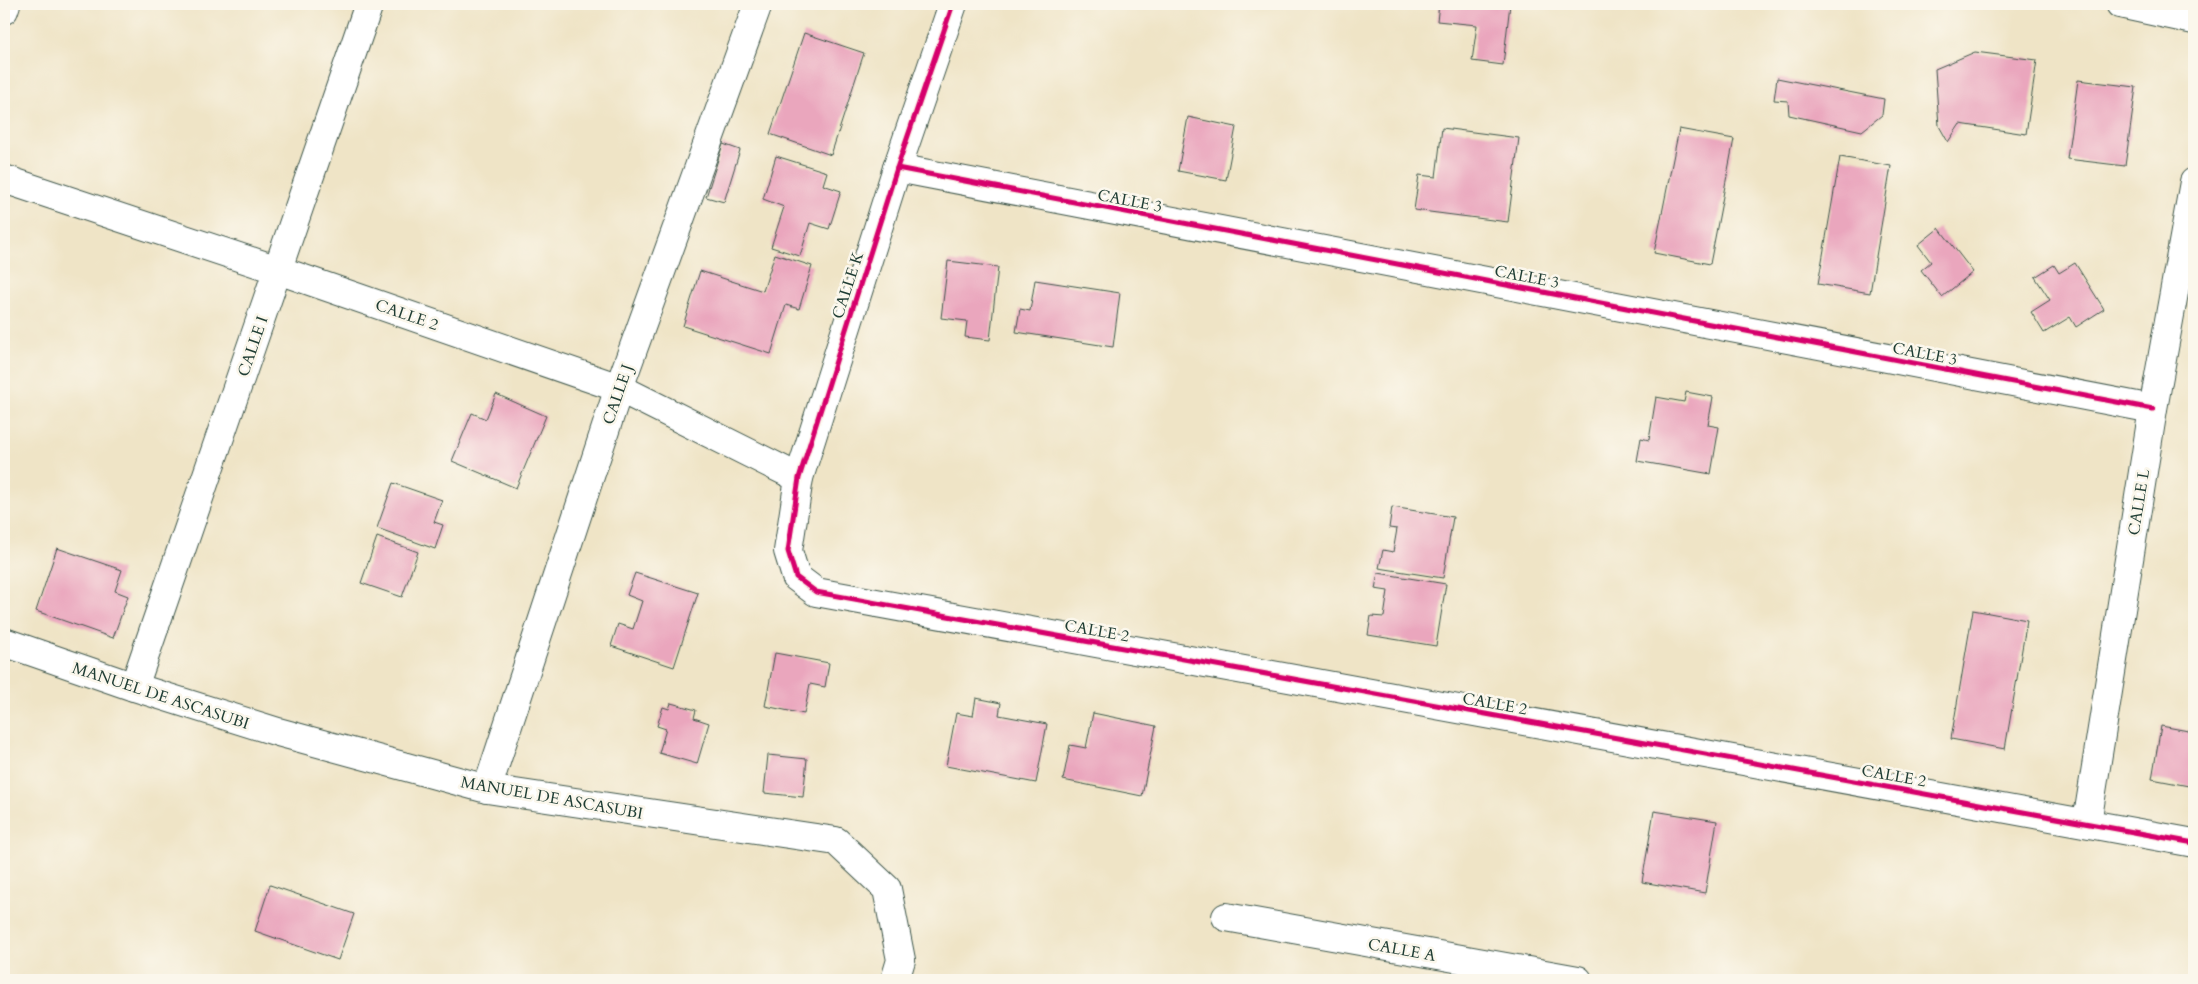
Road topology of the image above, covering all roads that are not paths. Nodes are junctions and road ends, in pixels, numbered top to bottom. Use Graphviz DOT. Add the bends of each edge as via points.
graph roads {
  1 [pos="6,4"];
  2 [pos="369,4"];
  3 [pos="758,4"];
  4 [pos="953,4"];
  5 [pos="2120,4"];
  6 [pos="4,10"];
  7 [pos="2194,20"];
  8 [pos="897,168"];
  9 [pos="4,179"];
  10 [pos="2194,182"];
  11 [pos="278,270"];
  12 [pos="619,388"];
  13 [pos="2153,409"];
  14 [pos="799,478"];
  15 [pos="796,577"];
  16 [pos="4,642"];
  17 [pos="134,687"];
  18 [pos="487,789"];
  19 [pos="2087,823"];
  20 [pos="2194,844"];
  21 [pos="1226,917"];
  22 [pos="895,980"];
  23 [pos="1578,980"];
  1 -- 6 [label="street"];
  2 -- 11 [label="street, CALLE I"];
  3 -- 12 [label="street, CALLE J"];
  4 -- 8 [label="street, CALLE K"];
  5 -- 7 [label="street"];
  8 -- 13 [label="street, CALLE 3"];
  8 -- 14 [label="street, CALLE K"];
  9 -- 11 [label="street, CALLE 2"];
  10 -- 13 [label="street, CALLE L"];
  11 -- 12 [label="street, CALLE 2"];
  11 -- 17 [label="street, CALLE I"];
  12 -- 14 [label="street, CALLE 2"];
  12 -- 18 [label="street, CALLE J"];
  13 -- 19 [label="street, CALLE L"];
  14 -- 15 [label="street, CALLE K" via="788,551"];
  15 -- 19 [label="street, CALLE 2" via="816,592"];
  16 -- 17 [label="street, MANUEL DE ASCASUBI"];
  17 -- 18 [label="street, MANUEL DE ASCASUBI" via="278,732"];
  18 -- 22 [label="street, MANUEL DE ASCASUBI" via="836,841 887,889 901,960"];
  19 -- 20 [label="street, CALLE 2"];
  21 -- 23 [label="street, CALLE A"];
}
